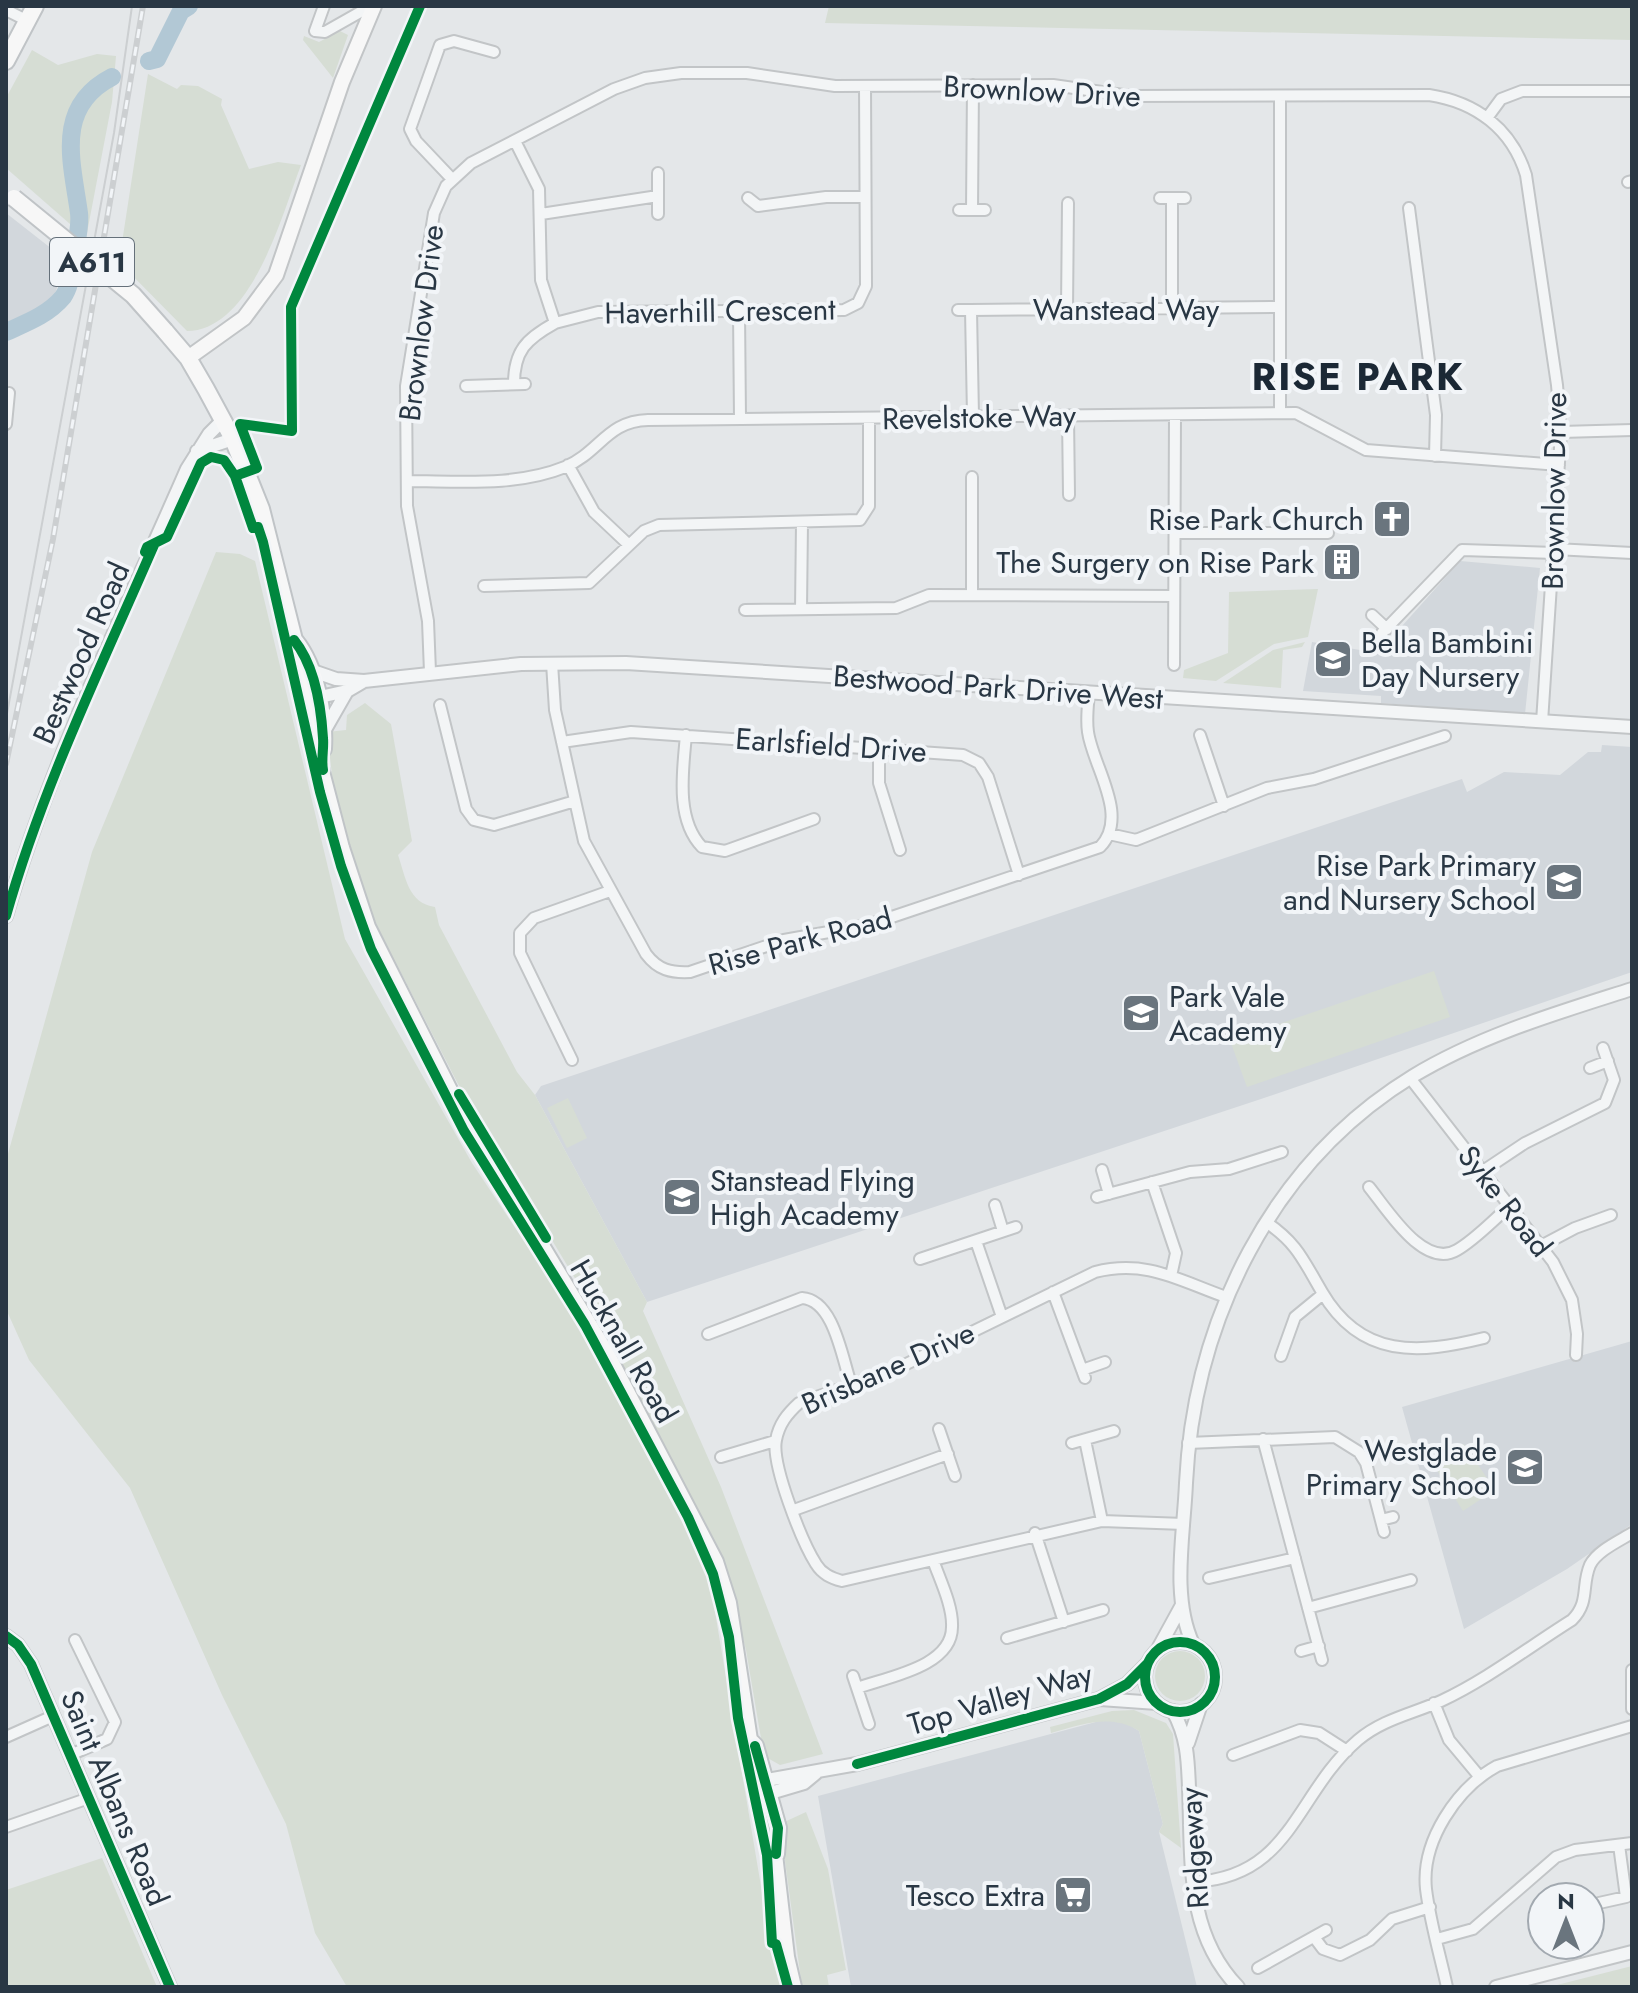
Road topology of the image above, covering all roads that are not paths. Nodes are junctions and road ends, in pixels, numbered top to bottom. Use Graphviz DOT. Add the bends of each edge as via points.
graph roads {
  1 [pos="324,6"];
  2 [pos="372,6"];
  3 [pos="6,10"];
  4 [pos="31,14"];
  5 [pos="6,61"];
  6 [pos="479,61"];
  7 [pos="973,85"];
  8 [pos="865,86"];
  9 [pos="1632,91"];
  10 [pos="1280,96"];
  11 [pos="1487,118"];
  12 [pos="515,141"];
  13 [pos="658,173"];
  14 [pos="452,179"];
  15 [pos="10,194"];
  16 [pos="658,196"];
  17 [pos="865,197"];
  18 [pos="748,198"];
  19 [pos="1160,198"];
  20 [pos="1172,198"];
  21 [pos="1185,198"];
  22 [pos="1068,203"];
  23 [pos="1409,208"];
  24 [pos="959,210"];
  25 [pos="972,210"];
  26 [pos="985,210"];
  27 [pos="541,214"];
  28 [pos="658,214"];
  29 [pos="1280,307"];
  30 [pos="958,310"];
  31 [pos="971,310"];
  32 [pos="1067,310"];
  33 [pos="1172,310"];
  34 [pos="739,311"];
  35 [pos="555,323"];
  36 [pos="188,358"];
  37 [pos="466,386"];
  38 [pos="9,393"];
  39 [pos="7,406"];
  40 [pos="1280,413"];
  41 [pos="1175,415"];
  42 [pos="973,416"];
  43 [pos="1068,416"];
  44 [pos="869,418"];
  45 [pos="740,419"];
  46 [pos="223,420"];
  47 [pos="6,424"];
  48 [pos="1632,430"];
  49 [pos="1561,432"];
  50 [pos="233,439"];
  51 [pos="197,451"];
  52 [pos="1435,456"];
  53 [pos="568,465"];
  54 [pos="1559,465"];
  55 [pos="407,481"];
  56 [pos="975,484"];
  57 [pos="1069,495"];
  58 [pos="802,523"];
  59 [pos="1175,533"];
  60 [pos="1328,533"];
  61 [pos="629,545"];
  62 [pos="1555,551"];
  63 [pos="1632,553"];
  64 [pos="484,586"];
  65 [pos="972,595"];
  66 [pos="1174,596"];
  67 [pos="801,609"];
  68 [pos="745,611"];
  69 [pos="1372,615"];
  70 [pos="1387,629"];
  71 [pos="1379,641"];
  72 [pos="552,663"];
  73 [pos="1174,665"];
  74 [pos="430,672"];
  75 [pos="364,681"];
  76 [pos="309,687"];
  77 [pos="347,691"];
  78 [pos="1089,693"];
  79 [pos="440,705"];
  80 [pos="1542,722"];
  81 [pos="1632,727"];
  82 [pos="323,733"];
  83 [pos="686,735"];
  84 [pos="1200,735"];
  85 [pos="1445,736"];
  86 [pos="562,742"];
  87 [pos="879,748"];
  88 [pos="322,762"];
  89 [pos="575,801"];
  90 [pos="1224,806"];
  91 [pos="814,819"];
  92 [pos="1109,834"];
  93 [pos="900,850"];
  94 [pos="1019,875"];
  95 [pos="610,891"];
  96 [pos="6,916"];
  97 [pos="1632,989"];
  98 [pos="1603,1048"];
  99 [pos="572,1060"];
  100 [pos="1608,1061"];
  101 [pos="1590,1068"];
  102 [pos="1410,1078"];
  103 [pos="1282,1152"];
  104 [pos="1102,1170"];
  105 [pos="1483,1171"];
  106 [pos="1152,1182"];
  107 [pos="1369,1187"];
  108 [pos="1109,1194"];
  109 [pos="1097,1197"];
  110 [pos="995,1205"];
  111 [pos="1510,1206"];
  112 [pos="1611,1215"];
  113 [pos="1266,1222"];
  114 [pos="1016,1227"];
  115 [pos="1003,1231"];
  116 [pos="976,1241"];
  117 [pos="1541,1246"];
  118 [pos="920,1259"];
  119 [pos="1171,1276"];
  120 [pos="1053,1292"];
  121 [pos="1323,1294"];
  122 [pos="1226,1297"];
  123 [pos="1002,1317"];
  124 [pos="717,1335"];
  125 [pos="1476,1352"];
  126 [pos="1576,1355"];
  127 [pos="1281,1356"];
  128 [pos="1105,1362"];
  129 [pos="851,1384"];
  130 [pos="939,1429"];
  131 [pos="1114,1431"];
  132 [pos="1263,1439"];
  133 [pos="1085,1440"];
  134 [pos="775,1441"];
  135 [pos="1072,1443"];
  136 [pos="1188,1443"];
  137 [pos="733,1452"];
  138 [pos="948,1454"];
  139 [pos="721,1457"];
  140 [pos="738,1465"];
  141 [pos="955,1476"];
  142 [pos="794,1510"];
  143 [pos="1393,1517"];
  144 [pos="1381,1520"];
  145 [pos="1102,1521"];
  146 [pos="1184,1524"];
  147 [pos="1384,1532"];
  148 [pos="1035,1533"];
  149 [pos="1632,1533"];
  150 [pos="1295,1558"];
  151 [pos="933,1560"];
  152 [pos="1403,1579"];
  153 [pos="1224,1590"];
  154 [pos="1182,1605"];
  155 [pos="1308,1608"];
  156 [pos="1103,1610"];
  157 [pos="1064,1622"];
  158 [pos="1019,1635"];
  159 [pos="6,1636"];
  160 [pos="1007,1638"];
  161 [pos="75,1640"];
  162 [pos="1193,1644"];
  163 [pos="1319,1646"];
  164 [pos="1022,1647"];
  165 [pos="1156,1651"];
  166 [pos="1301,1651"];
  167 [pos="1322,1660"];
  168 [pos="1148,1663"];
  169 [pos="1632,1670"];
  170 [pos="853,1676"];
  171 [pos="857,1688"];
  172 [pos="1099,1699"];
  173 [pos="1157,1703"];
  174 [pos="1434,1703"];
  175 [pos="1201,1704"];
  176 [pos="1632,1709"];
  177 [pos="1173,1711"];
  178 [pos="53,1716"];
  179 [pos="869,1724"];
  180 [pos="1632,1726"];
  181 [pos="6,1737"];
  182 [pos="1240,1738"];
  183 [pos="1187,1746"];
  184 [pos="1347,1751"];
  185 [pos="70,1755"];
  186 [pos="1479,1776"];
  187 [pos="763,1787"];
  188 [pos="89,1798"];
  189 [pos="6,1827"];
  190 [pos="1632,1843"];
  191 [pos="1619,1845"];
  192 [pos="1194,1882"];
  193 [pos="1606,1901"];
  194 [pos="1430,1907"];
  195 [pos="1326,1930"];
  196 [pos="1314,1937"];
  197 [pos="1437,1939"];
  198 [pos="1632,1952"];
  199 [pos="1258,1968"];
  200 [pos="170,1987"];
  201 [pos="793,1987"];
  202 [pos="1238,1987"];
  203 [pos="1447,1987"];
  204 [pos="1496,1987"];
  1 -- 2 [label="street" via="318,33"];
  2 -- 36 [label="main road" via="276,275 244,318"];
  3 -- 4 [label="street"];
  4 -- 5 [label="main road"];
  6 -- 14 [label="street" via="488,50 454,41 440,45 410,122 416,141"];
  7 -- 8 [label="street, Brownlow Drive"];
  7 -- 10 [label="street, Brownlow Drive" via="1053,85 1130,96"];
  7 -- 25 [label="street"];
  8 -- 12 [label="street, Brownlow Drive" via="747,73 659,75 614,89"];
  8 -- 17 [label="street, Haverhill Crescent"];
  9 -- 11 [label="street" via="1522,91 1501,99"];
  10 -- 11 [label="street, Brownlow Drive" via="1429,95 1459,102"];
  10 -- 29 [label="street"];
  11 -- 49 [label="street, Brownlow Drive" via="1515,146 1526,175"];
  12 -- 14 [label="street, Brownlow Drive"];
  12 -- 27 [label="street" via="533,173"];
  13 -- 16 [label="street"];
  14 -- 55 [label="street, Brownlow Drive" via="432,223 406,386"];
  15 -- 36 [label="main road, A611, bridge" via="133,295"];
  16 -- 27 [label="street"];
  16 -- 28 [label="street"];
  17 -- 18 [label="street" via="758,206"];
  17 -- 34 [label="street, Haverhill Crescent" via="866,286 858,303 844,310"];
  19 -- 20 [label="street"];
  20 -- 21 [label="street"];
  20 -- 33 [label="street"];
  22 -- 32 [label="street"];
  23 -- 52 [label="street" via="1436,415"];
  24 -- 25 [label="street"];
  25 -- 26 [label="street"];
  27 -- 35 [label="street" via="541,280"];
  29 -- 33 [label="street, Wanstead Way"];
  29 -- 40 [label="street"];
  30 -- 31 [label="street, Wanstead Way"];
  31 -- 32 [label="street, Wanstead Way"];
  31 -- 42 [label="street"];
  32 -- 33 [label="street, Wanstead Way"];
  34 -- 35 [label="street, Haverhill Crescent" via="598,312"];
  34 -- 45 [label="street"];
  35 -- 37 [label="street" via="517,354 520,384"];
  36 -- 46 [label="main road, Hucknall Road / A611"];
  38 -- 39 [label="street"];
  39 -- 47 [label="street"];
  40 -- 41 [label="street, Revelstoke Way"];
  40 -- 52 [label="street, Revelstoke Way" via="1309,417 1366,450"];
  41 -- 43 [label="street, Revelstoke Way"];
  41 -- 59 [label="street"];
  42 -- 43 [label="street, Revelstoke Way"];
  42 -- 44 [label="street, Revelstoke Way"];
  43 -- 57 [label="street"];
  44 -- 45 [label="street, Revelstoke Way"];
  44 -- 58 [label="street" via="867,514 856,522"];
  45 -- 53 [label="street, Revelstoke Way" via="629,420"];
  46 -- 50 [label="main road, Hucknall Road / A611"];
  46 -- 51 [label="street, Bestwood Road"];
  48 -- 49 [label="street"];
  49 -- 54 [label="street, Brownlow Drive"];
  50 -- 51 [label="street"];
  50 -- 76 [label="main road, Hucknall Road / A611" via="261,509 294,640 307,655"];
  51 -- 96 [label="street, Bestwood Road" via="59,763"];
  52 -- 54 [label="street, Revelstoke Way"];
  53 -- 55 [label="street, Revelstoke Way" via="509,480"];
  53 -- 61 [label="street" via="594,512"];
  54 -- 62 [label="street, Brownlow Drive"];
  55 -- 74 [label="street, Brownlow Drive" via="407,514 428,621"];
  56 -- 65 [label="street"];
  58 -- 61 [label="street" via="659,525"];
  58 -- 67 [label="street"];
  59 -- 60 [label="street" via="1315,539"];
  59 -- 66 [label="street"];
  61 -- 64 [label="street" via="584,584"];
  62 -- 63 [label="street"];
  62 -- 70 [label="street" via="1462,550"];
  62 -- 80 [label="street, Brownlow Drive"];
  65 -- 66 [label="street"];
  65 -- 67 [label="street" via="925,596 896,608"];
  66 -- 73 [label="street" via="1168,651"];
  67 -- 68 [label="street"];
  69 -- 70 [label="street"];
  70 -- 71 [label="street"];
  72 -- 74 [label="street, Bestwood Park Drive West"];
  72 -- 78 [label="street, Bestwood Park Drive West" via="626,663"];
  72 -- 86 [label="street, Rise Park Road"];
  74 -- 75 [label="street, Bestwood Park Drive West"];
  75 -- 76 [label="street" via="336,679"];
  75 -- 77 [label="street"];
  76 -- 77 [label="street"];
  76 -- 82 [label="main road, Hucknall Road / A611"];
  76 -- 88 [label="main road, Hucknall Road / A611"];
  77 -- 82 [label="street"];
  78 -- 80 [label="street, Bestwood Park Drive West"];
  78 -- 92 [label="street" via="1088,734 1111,809"];
  79 -- 89 [label="street" via="466,809 474,820 494,825"];
  80 -- 81 [label="street, Bestwood Park Drive West"];
  82 -- 88 [label="main road, Hucknall Road / A611"];
  83 -- 86 [label="street, Earlsfield Drive" via="617,732"];
  83 -- 87 [label="street, Earlsfield Drive"];
  83 -- 91 [label="street" via="684,806 702,847 725,851"];
  84 -- 90 [label="street"];
  85 -- 90 [label="street" via="1414,741"];
  86 -- 89 [label="street, Rise Park Road"];
  87 -- 93 [label="street" via="879,783"];
  87 -- 94 [label="street, Earlsfield Drive" via="963,755 979,763"];
  88 -- 187 [label="main road, Hucknall Road / A611" via="341,848 367,927 392,980 494,1173 608,1357 715,1562 728,1603 748,1748"];
  89 -- 95 [label="street, Rise Park Road" via="588,851"];
  90 -- 92 [label="street" via="1136,840"];
  92 -- 94 [label="street, Rise Park Road" via="1093,851"];
  94 -- 95 [label="street, Rise Park Road" via="868,925 784,940 676,973 652,962"];
  95 -- 99 [label="street" via="534,918 520,933 520,953"];
  97 -- 102 [label="street" via="1495,1036"];
  98 -- 100 [label="street"];
  100 -- 101 [label="street"];
  100 -- 105 [label="street" via="1614,1080 1605,1103 1525,1143"];
  102 -- 105 [label="street, Syke Road"];
  102 -- 113 [label="street" via="1321,1152"];
  103 -- 106 [label="street" via="1272,1160"];
  104 -- 108 [label="street"];
  105 -- 111 [label="street, Syke Road"];
  106 -- 108 [label="street"];
  106 -- 119 [label="street" via="1176,1253"];
  107 -- 111 [label="street" via="1382,1194 1418,1246 1437,1254 1458,1250"];
  108 -- 109 [label="street"];
  110 -- 115 [label="street"];
  111 -- 117 [label="street, Syke Road"];
  112 -- 117 [label="street" via="1597,1213"];
  113 -- 121 [label="street" via="1301,1253"];
  113 -- 122 [label="street"];
  114 -- 115 [label="street"];
  115 -- 116 [label="street"];
  116 -- 118 [label="street" via="933,1260"];
  116 -- 123 [label="street"];
  117 -- 126 [label="street, Syke Road" via="1565,1282 1583,1334"];
  119 -- 120 [label="street, Brisbane Drive" via="1120,1266"];
  119 -- 122 [label="street, Brisbane Drive"];
  120 -- 123 [label="street, Brisbane Drive"];
  120 -- 128 [label="street" via="1083,1374"];
  121 -- 125 [label="street" via="1359,1332 1396,1348 1427,1350 1479,1339"];
  121 -- 127 [label="street" via="1301,1308 1291,1344"];
  122 -- 136 [label="street" via="1201,1368"];
  123 -- 129 [label="street, Brisbane Drive" via="894,1370"];
  124 -- 129 [label="street" via="811,1298 824,1308"];
  129 -- 134 [label="street, Brisbane Drive" via="799,1403 787,1414"];
  130 -- 138 [label="street"];
  131 -- 133 [label="street"];
  132 -- 136 [label="street"];
  132 -- 144 [label="street" via="1321,1436 1347,1443 1366,1463"];
  132 -- 150 [label="street"];
  133 -- 135 [label="street"];
  133 -- 145 [label="street"];
  134 -- 137 [label="street"];
  134 -- 142 [label="street, Brisbane Drive" via="777,1469"];
  136 -- 146 [label="street"];
  137 -- 139 [label="street"];
  137 -- 140 [label="street"];
  138 -- 141 [label="street"];
  138 -- 142 [label="street"];
  142 -- 151 [label="street, Brisbane Drive" via="816,1564 831,1578 853,1580"];
  143 -- 144 [label="street"];
  144 -- 147 [label="street"];
  145 -- 146 [label="street, Brisbane Drive"];
  145 -- 148 [label="street, Brisbane Drive"];
  146 -- 154 [label="street"];
  148 -- 151 [label="street, Brisbane Drive"];
  148 -- 157 [label="street"];
  149 -- 174 [label="street" via="1594,1559 1584,1605 1572,1620"];
  150 -- 153 [label="street" via="1215,1577"];
  150 -- 155 [label="street"];
  151 -- 171 [label="street" via="952,1619 950,1639 935,1659"];
  152 -- 155 [label="street"];
  154 -- 162 [label="street"];
  154 -- 165 [label="street"];
  155 -- 163 [label="street"];
  156 -- 157 [label="street"];
  157 -- 158 [label="street"];
  158 -- 160 [label="street"];
  158 -- 164 [label="street"];
  159 -- 178 [label="street, Saint Albans Road" via="25,1653"];
  161 -- 185 [label="street" via="115,1722 107,1739"];
  162 -- 165 [label="street" via="1174,1642"];
  162 -- 175 [label="street" via="1206,1654 1215,1676"];
  163 -- 166 [label="street"];
  163 -- 167 [label="street"];
  165 -- 168 [label="street"];
  168 -- 172 [label="street, Top Valley Way" via="1127,1684"];
  168 -- 173 [label="street" via="1147,1688"];
  169 -- 176 [label="street"];
  170 -- 171 [label="street"];
  171 -- 179 [label="street"];
  172 -- 173 [label="street, Top Valley Way"];
  172 -- 187 [label="street, Top Valley Way"];
  173 -- 177 [label="street"];
  174 -- 184 [label="street" via="1383,1723"];
  174 -- 186 [label="street" via="1449,1740"];
  175 -- 177 [label="street"];
  175 -- 183 [label="street, Ridgeway"];
  177 -- 183 [label="street, Ridgeway"];
  178 -- 181 [label="street"];
  178 -- 185 [label="street, Saint Albans Road"];
  180 -- 186 [label="street" via="1517,1758"];
  182 -- 184 [label="street" via="1239,1752 1310,1730"];
  183 -- 192 [label="street, Ridgeway"];
  184 -- 192 [label="street" via="1259,1863 1225,1879"];
  185 -- 188 [label="street, Saint Albans Road"];
  186 -- 194 [label="street" via="1453,1805 1435,1839 1426,1887"];
  187 -- 201 [label="main road, Hucknall Road / A611"];
  188 -- 189 [label="street"];
  188 -- 200 [label="street, Saint Albans Road"];
  190 -- 191 [label="street"];
  191 -- 193 [label="street" via="1626,1897"];
  191 -- 197 [label="street" via="1556,1857 1473,1929"];
  192 -- 202 [label="street, Ridgeway" via="1204,1939"];
  194 -- 196 [label="street" via="1392,1919 1370,1940 1340,1955 1323,1949"];
  194 -- 197 [label="street"];
  195 -- 196 [label="street"];
  196 -- 199 [label="street"];
  197 -- 203 [label="street"];
  198 -- 204 [label="street"];
}
